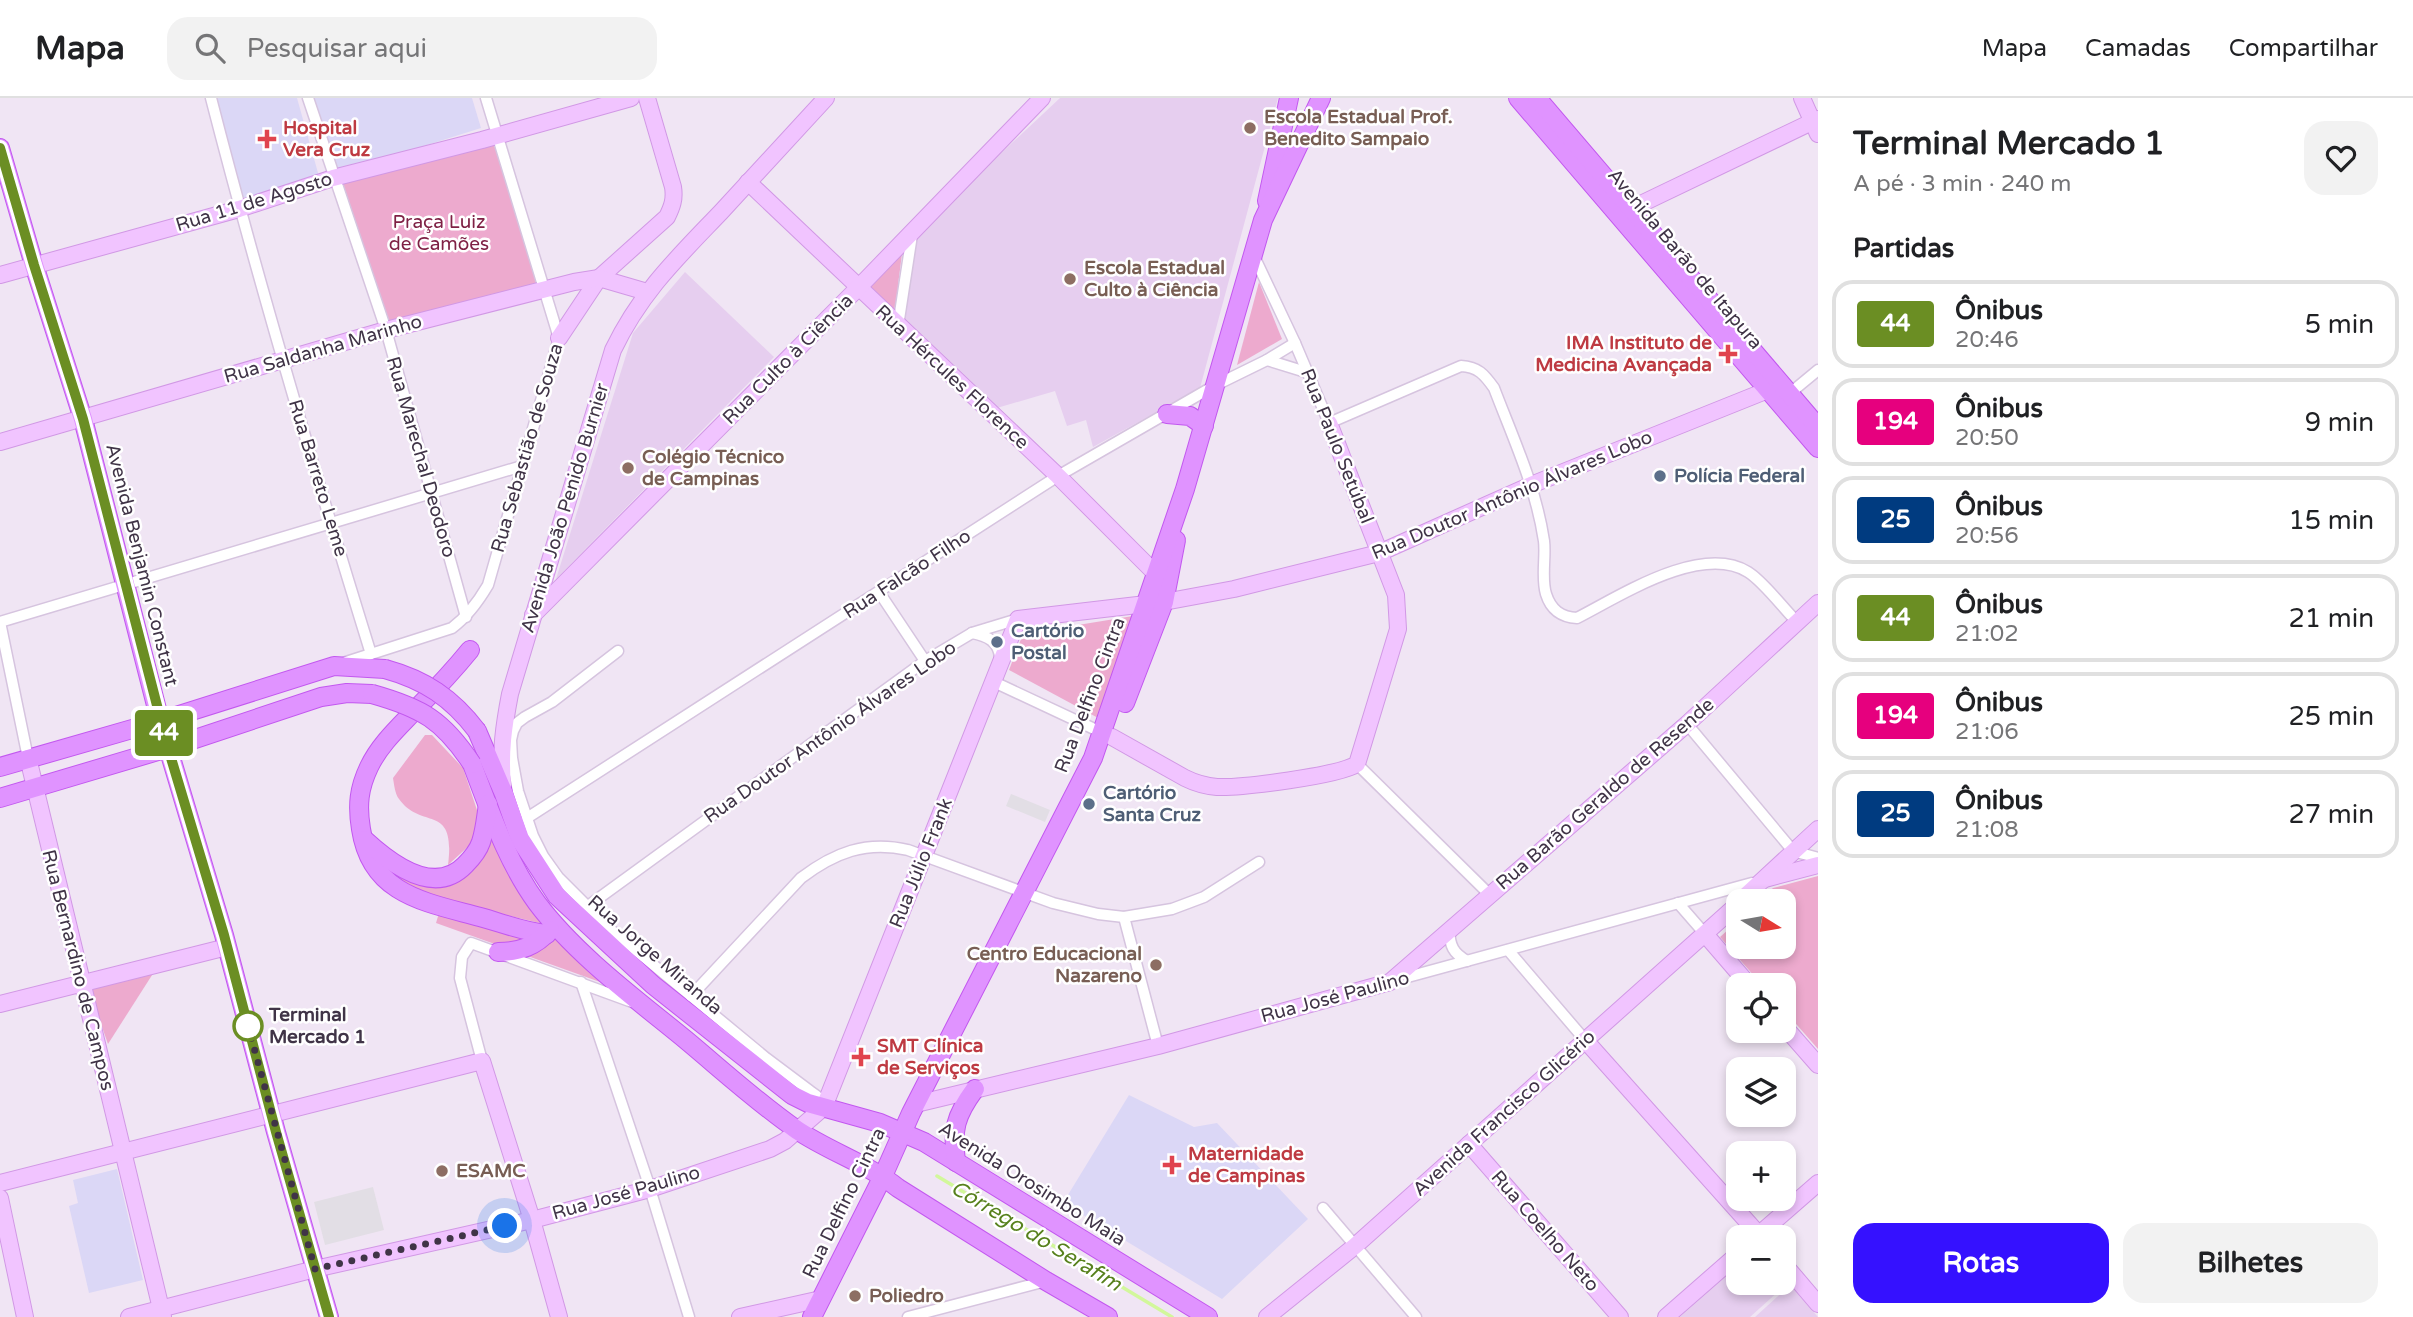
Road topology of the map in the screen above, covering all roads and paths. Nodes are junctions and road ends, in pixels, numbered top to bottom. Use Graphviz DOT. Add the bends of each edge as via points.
graph roads {
  1 [pos="211,98"];
  2 [pos="308,98"];
  3 [pos="486,98"];
  4 [pos="631,98"];
  5 [pos="647,98"];
  6 [pos="826,98"];
  7 [pos="1042,98"];
  8 [pos="1289,98"];
  9 [pos="1321,98"];
  10 [pos="1336,98"];
  11 [pos="1518,98"];
  12 [pos="1537,98"];
  13 [pos="1802,98"];
  14 [pos="1308,124"];
  15 [pos="1816,125"];
  16 [pos="498,135"];
  17 [pos="1280,136"];
  18 [pos="1300,142"];
  19 [pos="0,148"];
  20 [pos="333,178"];
  21 [pos="748,182"];
  22 [pos="239,209"];
  23 [pos="1626,211"];
  24 [pos="1264,220"];
  25 [pos="913,230"];
  26 [pos="1252,254"];
  27 [pos="34,265"];
  28 [pos="0,275"];
  29 [pos="599,278"];
  30 [pos="858,288"];
  31 [pos="543,290"];
  32 [pos="647,292"];
  33 [pos="898,326"];
  34 [pos="386,330"];
  35 [pos="559,338"];
  36 [pos="1295,343"];
  37 [pos="282,359"];
  38 [pos="1267,360"];
  39 [pos="1818,370"];
  40 [pos="1309,373"];
  41 [pos="1214,386"];
  42 [pos="1768,390"];
  43 [pos="1789,394"];
  44 [pos="1167,414"];
  45 [pos="83,419"];
  46 [pos="1329,423"];
  47 [pos="1204,426"];
  48 [pos="1818,427"];
  49 [pos="0,442"];
  50 [pos="1818,448"];
  51 [pos="522,466"];
  52 [pos="1058,476"];
  53 [pos="1531,485"];
  54 [pos="1185,489"];
  55 [pos="432,494"];
  56 [pos="331,524"];
  57 [pos="1379,553"];
  58 [pos="1155,573"];
  59 [pos="127,585"];
  60 [pos="878,592"];
  61 [pos="1155,603"];
  62 [pos="1818,603"];
  63 [pos="466,617"];
  64 [pos="531,617"];
  65 [pos="1018,619"];
  66 [pos="0,622"];
  67 [pos="1797,622"];
  68 [pos="972,634"];
  69 [pos="470,650"];
  70 [pos="618,651"];
  71 [pos="371,654"];
  72 [pos="925,661"];
  73 [pos="1001,663"];
  74 [pos="334,666"];
  75 [pos="993,682"];
  76 [pos="160,721"];
  77 [pos="1687,724"];
  78 [pos="1107,734"];
  79 [pos="168,748"];
  80 [pos="27,758"];
  81 [pos="1357,764"];
  82 [pos="0,767"];
  83 [pos="35,788"];
  84 [pos="505,794"];
  85 [pos="0,799"];
  86 [pos="488,804"];
  87 [pos="527,818"];
  88 [pos="1818,829"];
  89 [pos="362,838"];
  90 [pos="1793,851"];
  91 [pos="923,856"];
  92 [pos="1818,858"];
  93 [pos="1259,862"];
  94 [pos="1818,864"];
  95 [pos="1757,881"];
  96 [pos="1750,889"];
  97 [pos="1026,892"];
  98 [pos="1490,895"];
  99 [pos="557,896"];
  100 [pos="1678,903"];
  101 [pos="588,906"];
  102 [pos="1726,914"];
  103 [pos="1124,917"];
  104 [pos="550,929"];
  105 [pos="1449,930"];
  106 [pos="1705,934"];
  107 [pos="227,947"];
  108 [pos="1508,950"];
  109 [pos="498,952"];
  110 [pos="1467,961"];
  111 [pos="1739,973"];
  112 [pos="82,982"];
  113 [pos="581,982"];
  114 [pos="1390,982"];
  115 [pos="691,996"];
  116 [pos="0,1003"];
  117 [pos="647,1009"];
  118 [pos="1585,1040"];
  119 [pos="1796,1040"];
  120 [pos="1158,1046"];
  121 [pos="482,1061"];
  122 [pos="1818,1065"];
  123 [pos="975,1089"];
  124 [pos="916,1104"];
  125 [pos="823,1107"];
  126 [pos="271,1114"];
  127 [pos="798,1130"];
  128 [pos="902,1132"];
  129 [pos="1469,1144"];
  130 [pos="121,1151"];
  131 [pos="956,1163"];
  132 [pos="883,1176"];
  133 [pos="0,1183"];
  134 [pos="1818,1183"];
  135 [pos="650,1189"];
  136 [pos="0,1198"];
  137 [pos="1323,1208"];
  138 [pos="532,1220"];
  139 [pos="1749,1225"];
  140 [pos="1771,1225"];
  141 [pos="1355,1246"];
  142 [pos="1726,1264"];
  143 [pos="315,1269"];
  144 [pos="1796,1278"];
  145 [pos="1046,1281"];
  146 [pos="821,1299"];
  147 [pos="1818,1304"];
  148 [pos="162,1313"];
  149 [pos="25,1317"];
  150 [pos="129,1317"];
  151 [pos="329,1317"];
  152 [pos="559,1317"];
  153 [pos="689,1317"];
  154 [pos="740,1317"];
  155 [pos="812,1317"];
  156 [pos="908,1317"];
  157 [pos="1108,1317"];
  158 [pos="1208,1317"];
  159 [pos="1267,1317"];
  160 [pos="1416,1317"];
  161 [pos="1620,1317"];
  162 [pos="1666,1317"];
  1 -- 22 [label="street, Rua Barreto Leme"];
  2 -- 20 [label="street, Rua Marechal Deodoro"];
  3 -- 16 [label="street, Rua Sebastião de Souza"];
  4 -- 16 [label="street, Rua 11 de Agosto"];
  5 -- 29 [label="street" via="674,198 667,217"];
  6 -- 21 [label="street"];
  7 -- 25 [label="street, Rua Culto à Ciência"];
  8 -- 17 [label="main road"];
  9 -- 14 [label="main road, Rua Delfino Cintra"];
  10 -- 14 [label="main road"];
  11 -- 23 [label="main road, Avenida Barão de Itapura"];
  12 -- 23 [label="main road, Avenida Barão de Itapura"];
  13 -- 15 [label="street"];
  14 -- 18 [label="main road, Rua Delfino Cintra"];
  15 -- 23 [label="street"];
  16 -- 20 [label="street, Rua 11 de Agosto"];
  16 -- 31 [label="street, Rua Sebastião de Souza"];
  17 -- 18 [label="main road"];
  17 -- 24 [label="main road"];
  18 -- 24 [label="main road, Rua Delfino Cintra"];
  19 -- 27 [label="main road, Avenida Benjamin Constant"];
  20 -- 22 [label="street, Rua 11 de Agosto"];
  20 -- 34 [label="street, Rua Marechal Deodoro"];
  21 -- 30 [label="street, Rua Hércules Florence"];
  21 -- 32 [label="street, Avenida João Penido Burnier"];
  22 -- 27 [label="street, Rua 11 de Agosto"];
  22 -- 37 [label="street, Rua Barreto Leme"];
  23 -- 42 [label="main road, Avenida Barão de Itapura"];
  23 -- 43 [label="main road, Avenida Barão de Itapura"];
  24 -- 26 [label="main road, Rua Delfino Cintra"];
  25 -- 30 [label="street, Rua Culto à Ciência"];
  25 -- 33 [label="street"];
  26 -- 36 [label="street, Rua Paulo Setúbal"];
  26 -- 41 [label="main road, Rua Delfino Cintra"];
  27 -- 28 [label="street, Rua 11 de Agosto"];
  27 -- 45 [label="main road, Avenida Benjamin Constant"];
  29 -- 31 [label="street, Rua Saldanha Marinho"];
  29 -- 32 [label="street, Rua Saldanha Marinho"];
  29 -- 35 [label="street"];
  30 -- 33 [label="street, Rua Hércules Florence"];
  30 -- 64 [label="street, Rua Culto à Ciência"];
  31 -- 34 [label="street, Rua Saldanha Marinho"];
  31 -- 35 [label="street, Rua Sebastião de Souza"];
  32 -- 64 [label="street, Avenida João Penido Burnier" via="613,351"];
  33 -- 52 [label="street, Rua Hércules Florence"];
  34 -- 37 [label="street, Rua Saldanha Marinho"];
  34 -- 55 [label="street, Rua Marechal Deodoro"];
  35 -- 51 [label="street, Rua Sebastião de Souza"];
  36 -- 38 [label="street, Rua Falcão Filho"];
  36 -- 40 [label="street, Rua Paulo Setúbal"];
  37 -- 45 [label="street, Rua Saldanha Marinho"];
  37 -- 56 [label="street, Rua Barreto Leme"];
  38 -- 40 [label="street"];
  38 -- 41 [label="street, Rua Falcão Filho"];
  39 -- 43 [label="street"];
  40 -- 46 [label="street, Rua Paulo Setúbal"];
  41 -- 44 [label="street, Rua Falcão Filho"];
  41 -- 47 [label="main road, Rua Delfino Cintra"];
  42 -- 50 [label="main road, Avenida Barão de Itapura"];
  42 -- 53 [label="street, Rua Doutor Antônio Álvares Lobo"];
  43 -- 48 [label="main road, Avenida Barão de Itapura"];
  44 -- 47 [label="main road" via="1190,416"];
  44 -- 52 [label="street, Rua Falcão Filho"];
  45 -- 49 [label="street, Rua Saldanha Marinho"];
  45 -- 59 [label="main road, Avenida Benjamin Constant"];
  46 -- 53 [label="street" via="1461,366 1472,367 1480,370 1493,388"];
  46 -- 57 [label="street, Rua Paulo Setúbal"];
  47 -- 54 [label="main road, Rua Delfino Cintra"];
  51 -- 55 [label="street"];
  51 -- 63 [label="street, Rua Sebastião de Souza" via="488,585"];
  52 -- 58 [label="street, Rua Hércules Florence"];
  52 -- 60 [label="street, Rua Falcão Filho"];
  53 -- 57 [label="street, Rua Doutor Antônio Álvares Lobo"];
  53 -- 67 [label="street" via="1544,541 1546,593 1555,611 1566,617 1577,618 1662,576 1703,564 1729,564 1749,573"];
  54 -- 58 [label="main road, Rua Delfino Cintra"];
  54 -- 61 [label="main road"];
  55 -- 56 [label="street"];
  55 -- 63 [label="street, Rua Marechal Deodoro"];
  56 -- 59 [label="street"];
  56 -- 71 [label="street, Rua Barreto Leme"];
  57 -- 61 [label="street, Rua Doutor Antônio Álvares Lobo" via="1234,589"];
  57 -- 81 [label="street, Rua Paulo Setúbal" via="1396,595 1398,629"];
  58 -- 61 [label="main road, Rua Delfino Cintra"];
  59 -- 66 [label="street"];
  59 -- 76 [label="main road, Avenida Benjamin Constant"];
  60 -- 72 [label="street"];
  60 -- 87 [label="street, Rua Falcão Filho"];
  61 -- 65 [label="street, Rua Doutor Antônio Álvares Lobo"];
  61 -- 78 [label="main road, Rua Delfino Cintra"];
  62 -- 67 [label="street, Rua Barão Geraldo de Resende"];
  63 -- 71 [label="street, Rua Sebastião de Souza" via="452,628"];
  64 -- 84 [label="street, Avenida João Penido Burnier" via="503,730"];
  65 -- 68 [label="street, Rua Doutor Antônio Álvares Lobo"];
  65 -- 73 [label="street, Rua Júlio Frank"];
  66 -- 80 [label="street, Rua Bernardino de Campos"];
  67 -- 77 [label="street, Rua Barão Geraldo de Resende"];
  68 -- 72 [label="street, Rua Doutor Antônio Álvares Lobo"];
  68 -- 73 [label="street" via="984,635 997,644"];
  69 -- 89 [label="main road" via="386,740 370,764 358,800"];
  70 -- 87 [label="street, Rua Jorge Miranda" via="517,723 511,740 512,758"];
  71 -- 74 [label="street, Rua Sebastião de Souza"];
  72 -- 101 [label="street, Rua Doutor Antônio Álvares Lobo"];
  73 -- 75 [label="street, Rua Júlio Frank"];
  74 -- 76 [label="main road"];
  74 -- 84 [label="main road, Rua Jorge Miranda, bridge" via="385,669 445,696 477,731"];
  75 -- 78 [label="street"];
  75 -- 91 [label="street, Rua Júlio Frank"];
  76 -- 79 [label="main road, Avenida Benjamin Constant"];
  76 -- 80 [label="main road"];
  77 -- 90 [label="street"];
  77 -- 98 [label="street, Rua Barão Geraldo de Resende"];
  78 -- 81 [label="street" via="1185,778 1214,787 1340,771"];
  78 -- 97 [label="main road, Rua Delfino Cintra"];
  79 -- 83 [label="main road"];
  79 -- 86 [label="main road, bridge" via="321,697 372,694 424,713 456,738"];
  79 -- 107 [label="main road, Avenida Benjamin Constant"];
  80 -- 82 [label="main road"];
  80 -- 83 [label="street, Rua Bernardino de Campos"];
  81 -- 98 [label="street"];
  83 -- 85 [label="main road"];
  83 -- 112 [label="street, Rua Bernardino de Campos"];
  84 -- 99 [label="main road, Rua Jorge Miranda" via="520,839"];
  86 -- 89 [label="main road" via="480,845 461,869 449,876 433,878 404,869"];
  86 -- 104 [label="main road"];
  87 -- 101 [label="street, Rua Jorge Miranda" via="543,856"];
  88 -- 90 [label="street, Avenida Francisco Glicério"];
  89 -- 104 [label="main road" via="374,867 394,888 435,906 531,932"];
  90 -- 92 [label="street"];
  90 -- 95 [label="street, Avenida Francisco Glicério"];
  91 -- 97 [label="street"];
  91 -- 115 [label="street" via="892,846 866,846 822,862 801,878"];
  91 -- 125 [label="street, Rua Júlio Frank"];
  93 -- 103 [label="street" via="1204,897 1172,909"];
  94 -- 95 [label="street, Rua José Paulino"];
  95 -- 96 [label="street, Avenida Francisco Glicério"];
  95 -- 100 [label="street, Rua José Paulino"];
  97 -- 103 [label="street" via="1077,910"];
  97 -- 124 [label="main road, Rua Delfino Cintra"];
  98 -- 105 [label="street, Rua Barão Geraldo de Resende"];
  99 -- 104 [label="main road" via="557,915"];
  99 -- 125 [label="main road, Rua Jorge Miranda" via="653,985 763,1074 792,1095"];
  100 -- 106 [label="street"];
  100 -- 108 [label="street, Rua José Paulino"];
  101 -- 115 [label="street, Rua Jorge Miranda"];
  102 -- 106 [label="street, Avenida Francisco Glicério"];
  103 -- 120 [label="street"];
  104 -- 109 [label="main road" via="525,949"];
  104 -- 117 [label="main road"];
  105 -- 110 [label="street" via="1451,948"];
  105 -- 114 [label="street, Rua Barão Geraldo de Resende"];
  106 -- 111 [label="street"];
  106 -- 118 [label="street, Avenida Francisco Glicério"];
  107 -- 112 [label="street"];
  107 -- 126 [label="main road, Avenida Benjamin Constant"];
  108 -- 110 [label="street, Rua José Paulino"];
  108 -- 118 [label="street"];
  109 -- 113 [label="street"];
  109 -- 121 [label="street" via="471,943 462,957 460,978"];
  110 -- 114 [label="street, Rua José Paulino"];
  112 -- 116 [label="street"];
  112 -- 130 [label="street, Rua Bernardino de Campos"];
  113 -- 117 [label="street"];
  113 -- 135 [label="street"];
  114 -- 120 [label="street, Rua José Paulino"];
  115 -- 125 [label="street, Rua Jorge Miranda" via="817,1096"];
  117 -- 127 [label="main road"];
  118 -- 129 [label="street, Avenida Francisco Glicério"];
  118 -- 139 [label="street"];
  119 -- 122 [label="street"];
  120 -- 123 [label="street, Rua José Paulino"];
  121 -- 126 [label="street"];
  121 -- 138 [label="street"];
  123 -- 124 [label="street, Rua José Paulino"];
  123 -- 131 [label="main road" via="956,1121"];
  124 -- 128 [label="main road, Rua Delfino Cintra"];
  125 -- 127 [label="street, Rua José Paulino"];
  125 -- 128 [label="main road, Avenida Orosimbo Maia"];
  126 -- 130 [label="street"];
  126 -- 143 [label="main road, Avenida Benjamin Constant"];
  127 -- 132 [label="main road"];
  127 -- 135 [label="street, Rua José Paulino" via="771,1149"];
  128 -- 131 [label="main road, Avenida Orosimbo Maia"];
  128 -- 132 [label="main road, Rua Delfino Cintra"];
  129 -- 141 [label="street, Avenida Francisco Glicério"];
  129 -- 161 [label="street, Rua Coelho Neto"];
  130 -- 133 [label="street"];
  130 -- 148 [label="street, Rua Bernardino de Campos"];
  131 -- 158 [label="main road, Avenida Orosimbo Maia"];
  132 -- 145 [label="main road"];
  132 -- 146 [label="main road, Rua Delfino Cintra"];
  134 -- 140 [label="street"];
  135 -- 138 [label="street, Rua José Paulino"];
  135 -- 153 [label="street"];
  136 -- 149 [label="street"];
  137 -- 141 [label="street"];
  138 -- 143 [label="street, Rua José Paulino"];
  138 -- 152 [label="street"];
  141 -- 159 [label="street, Avenida Francisco Glicério"];
  141 -- 160 [label="street"];
  142 -- 162 [label="street"];
  143 -- 148 [label="street, Rua José Paulino"];
  143 -- 151 [label="main road, Avenida Benjamin Constant"];
  144 -- 147 [label="street"];
  145 -- 156 [label="street"];
  145 -- 157 [label="main road"];
  146 -- 154 [label="street"];
  146 -- 155 [label="main road, Rua Delfino Cintra"];
  148 -- 150 [label="street, Rua José Paulino"];
}
